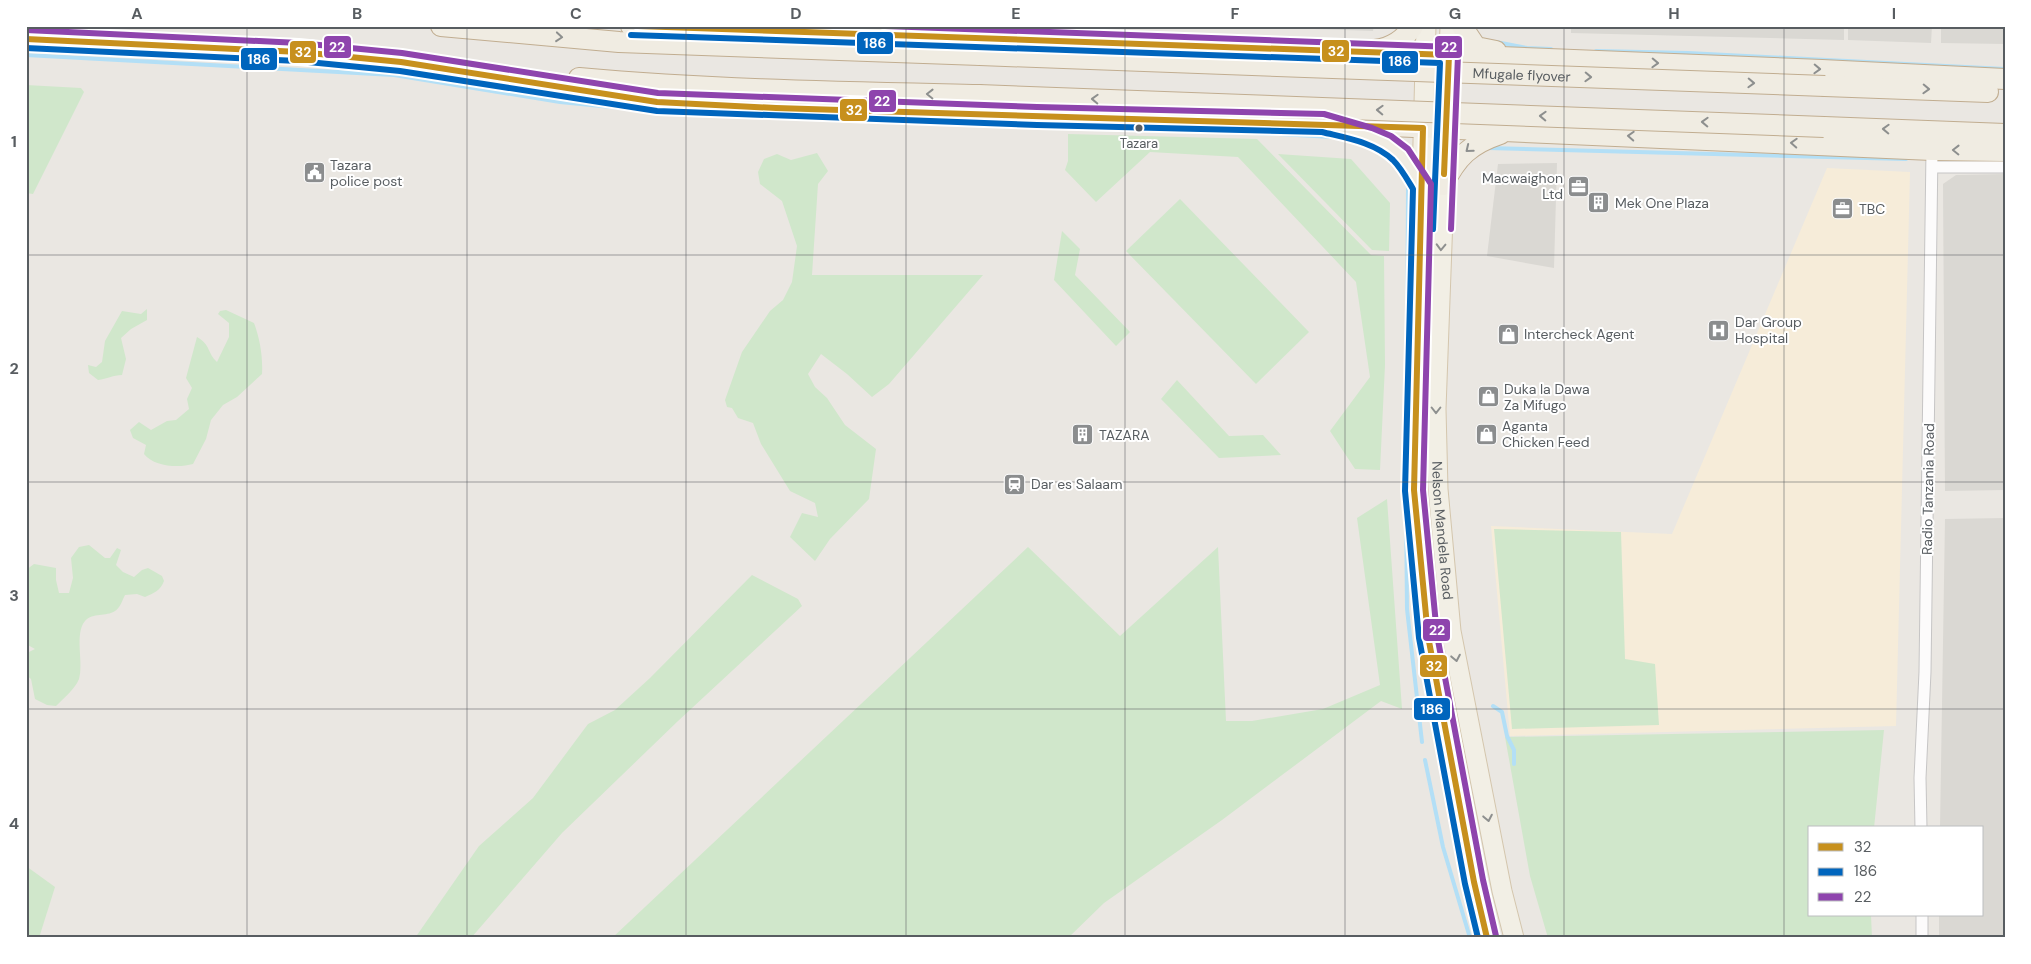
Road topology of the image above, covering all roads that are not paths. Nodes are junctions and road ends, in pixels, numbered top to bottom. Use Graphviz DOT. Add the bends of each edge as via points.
graph roads {
  1 [pos="441,26"];
  2 [pos="631,26"];
  3 [pos="1413,26"];
  4 [pos="1426,26"];
  5 [pos="1450,26"];
  6 [pos="1462,26"];
  7 [pos="26,38"];
  8 [pos="1354,53"];
  9 [pos="1424,54"];
  10 [pos="1449,56"];
  11 [pos="1550,60"];
  12 [pos="402,62"];
  13 [pos="2005,79"];
  14 [pos="2005,92"];
  15 [pos="1323,123"];
  16 [pos="1423,128"];
  17 [pos="1447,128"];
  18 [pos="1509,131"];
  19 [pos="2005,134"];
  20 [pos="2005,151"];
  21 [pos="1932,158"];
  22 [pos="2005,167"];
  23 [pos="1443,185"];
  24 [pos="1422,186"];
  25 [pos="1921,826"];
  26 [pos="1922,916"];
  27 [pos="1487,938"];
  28 [pos="1514,938"];
  29 [pos="1922,938"];
  1 -- 14 [label="highway, Mfugale flyover, one-way, bridge" via="619,42"];
  2 -- 8 [label="highway"];
  3 -- 8 [label="highway" via="1399,42 1386,49"];
  4 -- 9 [label="main road, Nelson Mandela Road"];
  5 -- 10 [label="main road, Nelson Mandela Road"];
  6 -- 11 [label="highway" via="1476,47"];
  7 -- 12 [label="highway" via="299,52"];
  8 -- 9 [label="highway"];
  9 -- 10 [label="highway"];
  9 -- 16 [label="main road, Nelson Mandela Road"];
  10 -- 11 [label="highway"];
  10 -- 17 [label="main road, Nelson Mandela Road"];
  11 -- 13 [label="highway, one-way"];
  12 -- 15 [label="highway" via="656,102"];
  19 -- 12 [label="highway, one-way, bridge" via="776,90 657,84"];
  15 -- 16 [label="highway"];
  15 -- 24 [label="highway" via="1386,143 1401,155"];
  16 -- 17 [label="highway"];
  16 -- 24 [label="main road, Nelson Mandela Road"];
  17 -- 18 [label="highway"];
  17 -- 23 [label="main road, Nelson Mandela Road"];
  21 -- 18 [label="highway, one-way"];
  18 -- 23 [label="highway, one-way" via="1469,148 1458,159"];
  20 -- 21 [label="highway, one-way"];
  21 -- 22 [label="street"];
  21 -- 25 [label="street, Radio Tanzania Road"];
  23 -- 28 [label="main road, Nelson Mandela Road, one-way" via="1436,409 1438,489 1451,631"];
  24 -- 27 [label="main road, Nelson Mandela Road" via="1414,490 1428,636"];
  26 -- 29 [label="street"];
}
